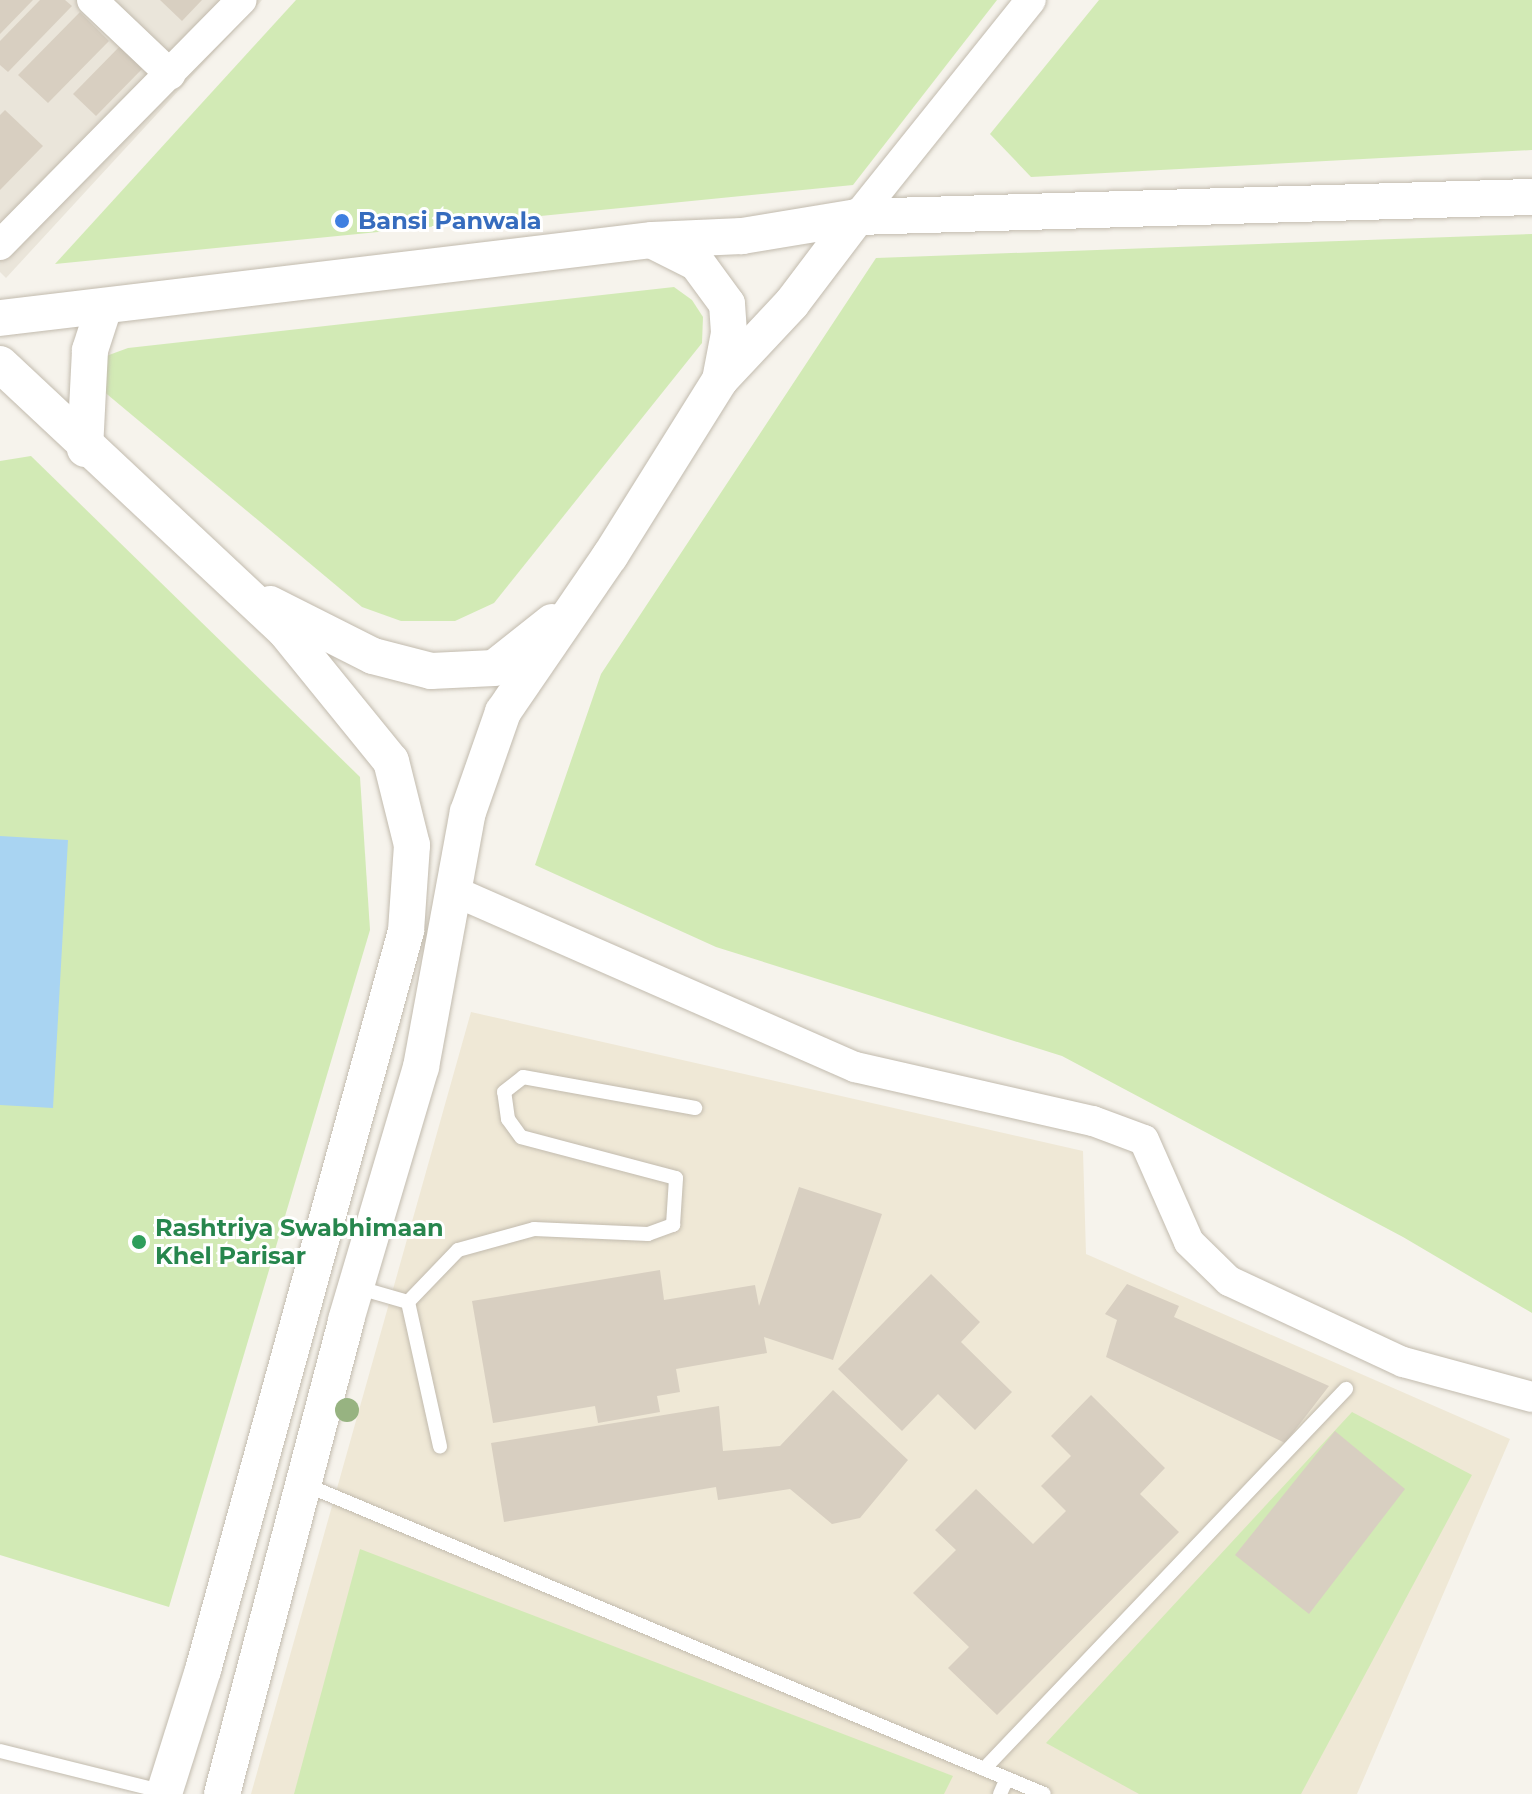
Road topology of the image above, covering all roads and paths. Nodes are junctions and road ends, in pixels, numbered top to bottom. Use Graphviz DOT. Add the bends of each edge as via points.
graph roads {
  1 [pos="92,0"];
  2 [pos="242,0"];
  3 [pos="1031,0"];
  4 [pos="170,74"];
  5 [pos="1532,197"];
  6 [pos="857,217"];
  7 [pos="652,240"];
  8 [pos="0,245"];
  9 [pos="104,307"];
  10 [pos="0,318"];
  11 [pos="0,364"];
  12 [pos="720,380"];
  13 [pos="85,449"];
  14 [pos="239,589"];
  15 [pos="584,595"];
  16 [pos="456,892"];
  17 [pos="695,1108"];
  18 [pos="408,1302"];
  19 [pos="351,1304"];
  20 [pos="302,1309"];
  21 [pos="1346,1389"];
  22 [pos="1532,1397"];
  23 [pos="440,1446"];
  24 [pos="303,1484"];
  25 [pos="0,1751"];
  26 [pos="984,1769"];
  27 [pos="1007,1778"];
  28 [pos="167,1793"];
  29 [pos="222,1794"];
  30 [pos="1000,1794"];
  31 [pos="1044,1794"];
  1 -- 4 [label="street"];
  2 -- 4 [label="street"];
  3 -- 6 [label="street"];
  4 -- 8 [label="street"];
  5 -- 6 [label="street"];
  6 -- 7 [label="street" via="742,236"];
  6 -- 12 [label="street" via="792,303"];
  7 -- 9 [label="street"];
  7 -- 12 [label="street" via="697,263 727,304 729,333"];
  9 -- 10 [label="street"];
  9 -- 13 [label="street" via="90,350"];
  11 -- 13 [label="street"];
  12 -- 15 [label="street"];
  13 -- 14 [label="street"];
  14 -- 15 [label="street" via="373,656 431,671 494,668"];
  14 -- 20 [label="street" via="286,632 391,761 412,845 406,931"];
  15 -- 16 [label="street" via="503,712 468,812"];
  16 -- 19 [label="street" via="421,1067"];
  16 -- 22 [label="street" via="855,1067 1093,1121 1144,1140 1189,1242 1229,1281 1403,1362"];
  17 -- 18 [label="lane" via="523,1077 504,1092 508,1119 521,1137 676,1178 673,1225 648,1234 534,1229 458,1250"];
  18 -- 19 [label="lane"];
  18 -- 23 [label="lane"];
  19 -- 20 [label="street"];
  19 -- 24 [label="street"];
  20 -- 28 [label="street"];
  21 -- 26 [label="lane"];
  24 -- 26 [label="lane"];
  24 -- 29 [label="street"];
  25 -- 28 [label="lane"];
  26 -- 27 [label="lane"];
  27 -- 30 [label="lane"];
  27 -- 31 [label="lane"];
}
